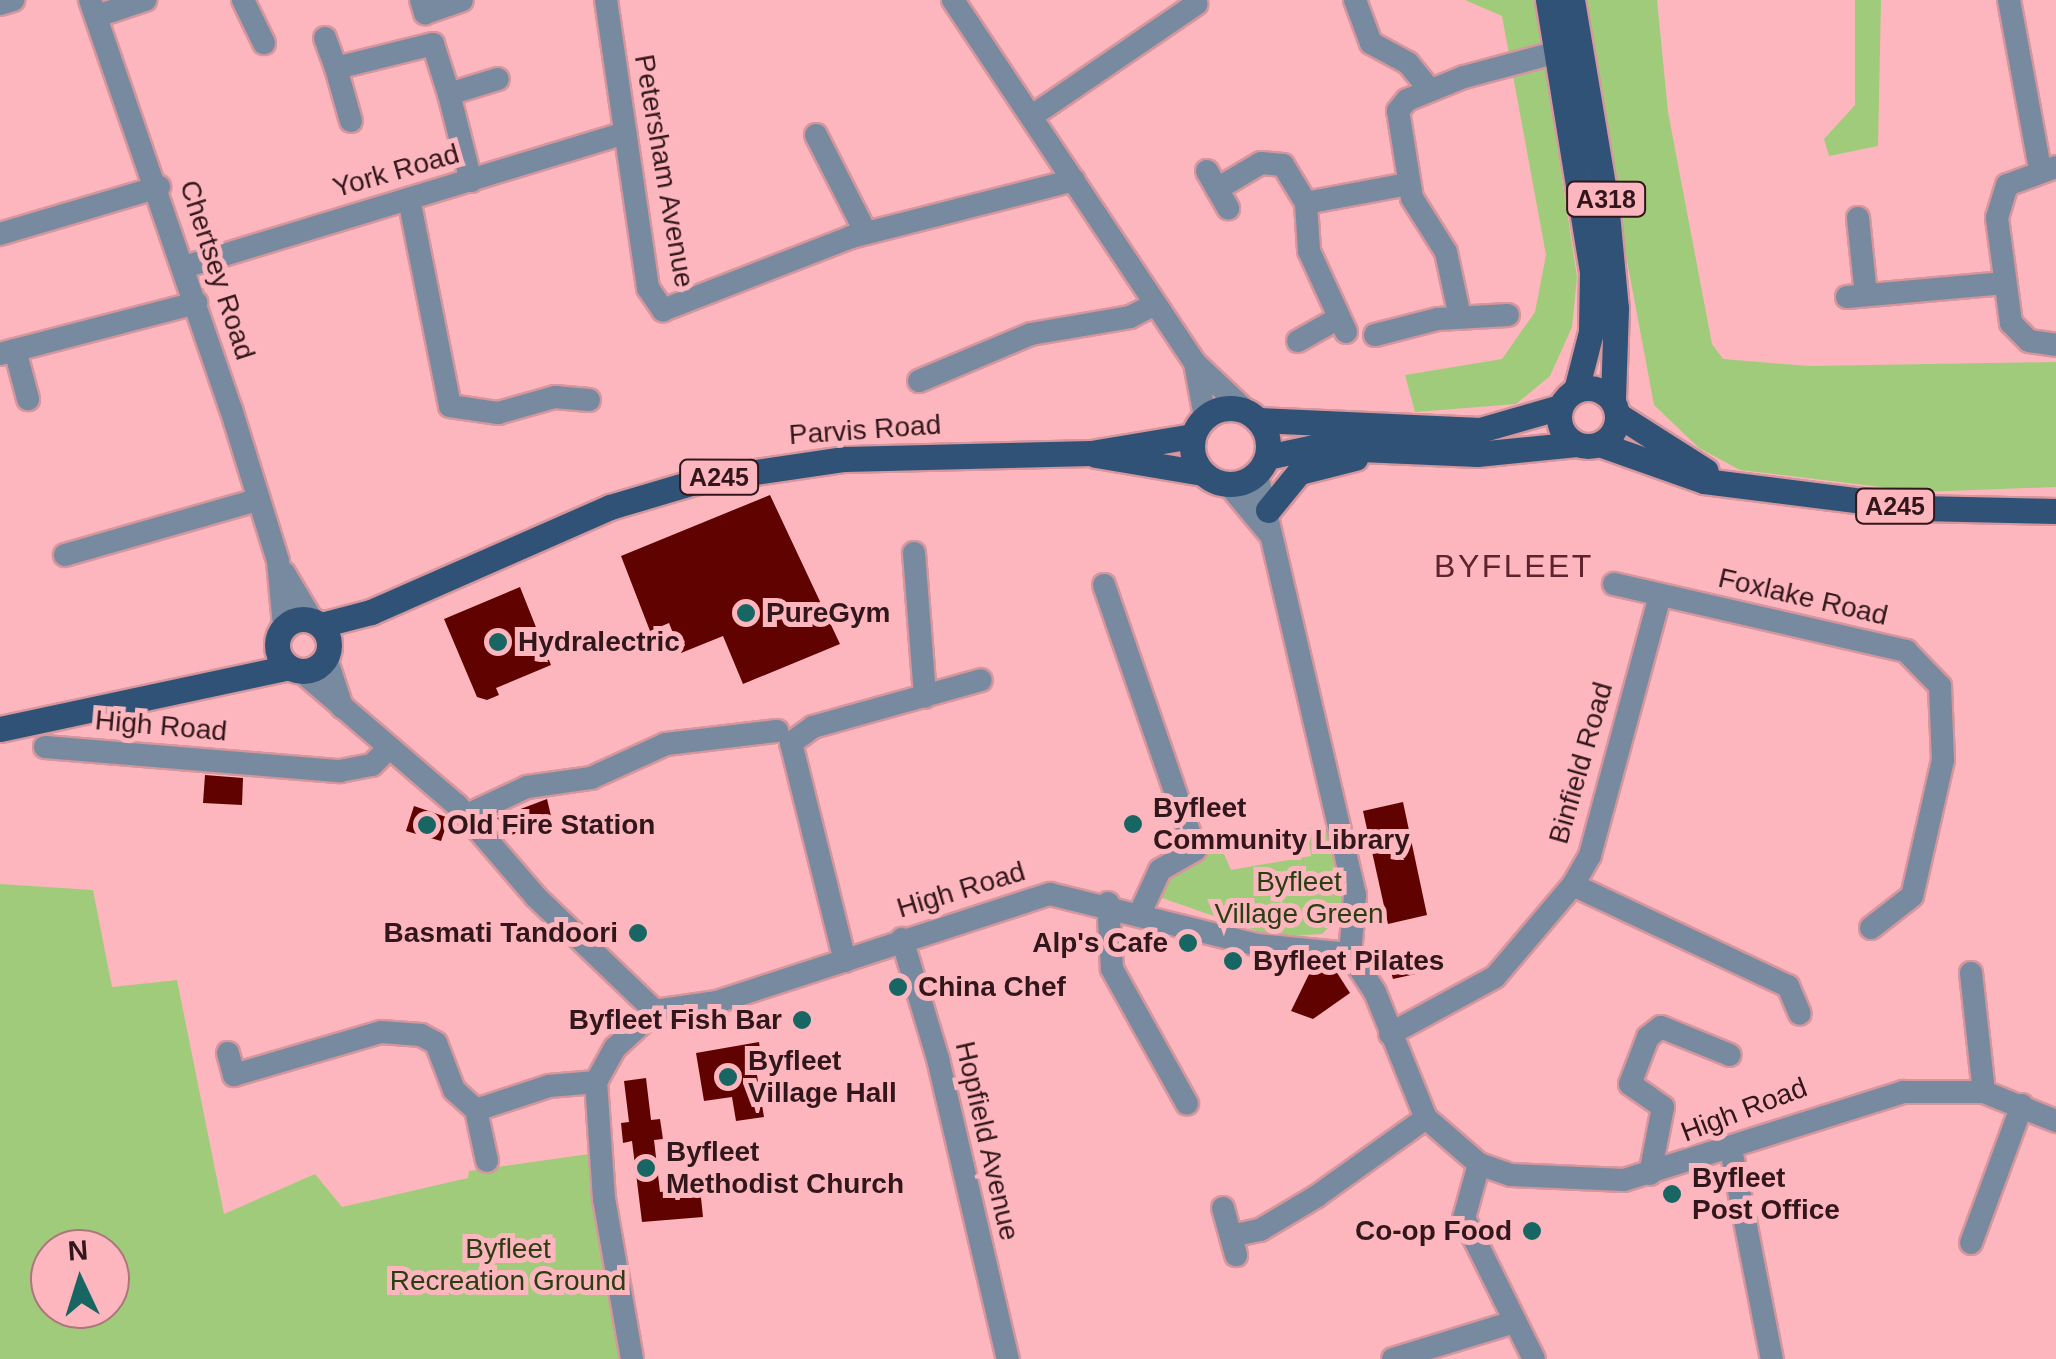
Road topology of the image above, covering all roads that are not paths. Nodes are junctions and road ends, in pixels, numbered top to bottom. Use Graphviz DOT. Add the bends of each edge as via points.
graph roads {
  1 [pos="14,0"];
  2 [pos="145,0"];
  3 [pos="243,0"];
  4 [pos="462,0"];
  5 [pos="606,0"];
  6 [pos="952,0"];
  7 [pos="1355,0"];
  8 [pos="1548,0"];
  9 [pos="1572,0"];
  10 [pos="2009,0"];
  11 [pos="0,4"];
  12 [pos="1196,4"];
  13 [pos="423,7"];
  14 [pos="93,8"];
  15 [pos="326,38"];
  16 [pos="264,43"];
  17 [pos="433,44"];
  18 [pos="1558,52"];
  19 [pos="336,68"];
  20 [pos="498,79"];
  21 [pos="1430,90"];
  22 [pos="449,94"];
  23 [pos="1032,116"];
  24 [pos="351,121"];
  25 [pos="626,133"];
  26 [pos="816,135"];
  27 [pos="2048,168"];
  28 [pos="471,180"];
  29 [pos="1074,180"];
  30 [pos="1408,184"];
  31 [pos="159,188"];
  32 [pos="1217,189"];
  33 [pos="409,199"];
  34 [pos="1306,202"];
  35 [pos="1858,218"];
  36 [pos="866,233"];
  37 [pos="0,234"];
  38 [pos="184,267"];
  39 [pos="2004,283"];
  40 [pos="196,303"];
  41 [pos="1154,304"];
  42 [pos="1508,314"];
  43 [pos="1460,317"];
  44 [pos="1376,334"];
  45 [pos="1298,341"];
  46 [pos="2056,345"];
  47 [pos="7,352"];
  48 [pos="1196,363"];
  49 [pos="919,380"];
  50 [pos="1568,398"];
  51 [pos="28,400"];
  52 [pos="590,400"];
  53 [pos="1616,407"];
  54 [pos="1252,416"];
  55 [pos="1199,427"];
  56 [pos="1588,444"];
  57 [pos="1091,454"];
  58 [pos="1380,454"];
  59 [pos="1262,466"];
  60 [pos="1202,473"];
  61 [pos="1229,484"];
  62 [pos="1736,484"];
  63 [pos="257,500"];
  64 [pos="1268,510"];
  65 [pos="2056,510"];
  66 [pos="1274,538"];
  67 [pos="914,554"];
  68 [pos="65,556"];
  69 [pos="278,561"];
  70 [pos="1614,584"];
  71 [pos="1104,585"];
  72 [pos="1660,596"];
  73 [pos="322,637"];
  74 [pos="287,652"];
  75 [pos="981,680"];
  76 [pos="925,697"];
  77 [pos="346,715"];
  78 [pos="0,729"];
  79 [pos="777,730"];
  80 [pos="44,747"];
  81 [pos="386,751"];
  82 [pos="467,816"];
  83 [pos="1573,885"];
  84 [pos="1108,904"];
  85 [pos="1140,913"];
  86 [pos="1871,928"];
  87 [pos="902,939"];
  88 [pos="1350,954"];
  89 [pos="845,961"];
  90 [pos="1972,973"];
  91 [pos="655,1011"];
  92 [pos="1800,1014"];
  93 [pos="1390,1034"];
  94 [pos="228,1053"];
  95 [pos="1730,1055"];
  96 [pos="596,1082"];
  97 [pos="1984,1092"];
  98 [pos="1186,1104"];
  99 [pos="2022,1105"];
  100 [pos="476,1110"];
  101 [pos="1426,1118"];
  102 [pos="2056,1122"];
  103 [pos="1731,1149"];
  104 [pos="487,1161"];
  105 [pos="1479,1164"];
  106 [pos="1650,1174"];
  107 [pos="1223,1208"];
  108 [pos="1971,1243"];
  109 [pos="1514,1322"];
  110 [pos="632,1359"];
  111 [pos="1008,1359"];
  112 [pos="1393,1359"];
  113 [pos="1534,1359"];
  114 [pos="1772,1359"];
  1 -- 11 [label="street"];
  2 -- 14 [label="street"];
  3 -- 16 [label="street"];
  4 -- 13 [label="street"];
  5 -- 25 [label="street, Petersham Avenue"];
  6 -- 23 [label="street"];
  7 -- 21 [label="street" via="1371,43 1408,63"];
  8 -- 18 [label="main road, A318"];
  9 -- 53 [label="main road, A318" via="1606,203"];
  10 -- 27 [label="street"];
  12 -- 23 [label="street"];
  13 -- 17 [label="street"];
  14 -- 31 [label="street, Chertsey Road"];
  15 -- 19 [label="street"];
  17 -- 19 [label="street"];
  17 -- 22 [label="street"];
  18 -- 21 [label="street"];
  18 -- 50 [label="main road, A318" via="1592,274 1591,332"];
  19 -- 24 [label="street"];
  20 -- 22 [label="street"];
  21 -- 30 [label="street" via="1398,111"];
  22 -- 28 [label="street"];
  23 -- 29 [label="street"];
  25 -- 28 [label="street, York Road"];
  25 -- 36 [label="street, Petersham Avenue" via="648,288 663,310"];
  26 -- 36 [label="street"];
  27 -- 39 [label="street" via="2020,174 1999,198"];
  28 -- 33 [label="street, York Road"];
  29 -- 36 [label="street, Petersham Avenue"];
  29 -- 41 [label="street"];
  30 -- 34 [label="street"];
  30 -- 43 [label="street" via="1446,252"];
  31 -- 37 [label="street"];
  31 -- 38 [label="street, Chertsey Road"];
  32 -- 34 [label="street" via="1275,160"];
  33 -- 38 [label="street, York Road"];
  33 -- 52 [label="street" via="450,406 498,413 555,397"];
  34 -- 45 [label="street" via="1309,251 1342,325"];
  35 -- 39 [label="street" via="1856,296"];
  38 -- 40 [label="street, Chertsey Road"];
  39 -- 46 [label="street" via="2017,334"];
  40 -- 47 [label="street"];
  40 -- 63 [label="street, Chertsey Road"];
  41 -- 48 [label="street"];
  41 -- 49 [label="street" via="1130,317 1031,334"];
  42 -- 43 [label="street"];
  43 -- 44 [label="street"];
  47 -- 51 [label="street"];
  48 -- 54 [label="street"];
  48 -- 55 [label="street"];
  50 -- 53 [label="main road, A245" via="1592,387"];
  50 -- 54 [label="main road, A245" via="1480,430"];
  50 -- 56 [label="main road" via="1560,424"];
  53 -- 56 [label="main road"];
  53 -- 62 [label="main road, A245" via="1673,456"];
  54 -- 55 [label="main road, A245"];
  54 -- 59 [label="main road"];
  55 -- 57 [label="main road, Parvis Road / A245"];
  55 -- 60 [label="main road"];
  56 -- 58 [label="main road, A245"];
  56 -- 62 [label="main road, A245" via="1670,474"];
  57 -- 60 [label="main road, Parvis Road / A245"];
  57 -- 73 [label="main road, Parvis Road / A245" via="844,459 701,480 538,535"];
  58 -- 59 [label="main road, A245" via="1314,447"];
  58 -- 64 [label="main road, A245" via="1299,472"];
  59 -- 61 [label="main road, A245"];
  59 -- 64 [label="street"];
  60 -- 61 [label="main road, A245"];
  61 -- 66 [label="street"];
  62 -- 65 [label="main road, A245" via="1919,508"];
  63 -- 68 [label="street"];
  63 -- 69 [label="street, Chertsey Road"];
  64 -- 66 [label="street"];
  66 -- 88 [label="street" via="1356,896"];
  67 -- 76 [label="street"];
  69 -- 73 [label="street, Chertsey Road"];
  69 -- 74 [label="street, Chertsey Road"];
  70 -- 72 [label="street, Foxlake Road"];
  71 -- 85 [label="street" via="1194,850 1160,870"];
  72 -- 83 [label="street, Binfield Road" via="1590,854"];
  72 -- 86 [label="street, Foxlake Road" via="1906,651 1940,686 1944,760 1912,896"];
  73 -- 74 [label="main road"];
  73 -- 74 [label="main road, Parvis Road"];
  73 -- 77 [label="street"];
  74 -- 77 [label="street"];
  74 -- 78 [label="main road" via="226,678"];
  75 -- 76 [label="street"];
  76 -- 89 [label="street" via="813,727 791,743"];
  77 -- 81 [label="street"];
  79 -- 82 [label="street" via="666,744 591,778 527,787"];
  80 -- 81 [label="street, High Road" via="340,771 372,765"];
  81 -- 82 [label="street"];
  82 -- 91 [label="street" via="536,897"];
  83 -- 92 [label="street" via="1788,986"];
  83 -- 93 [label="street, Binfield Road" via="1495,977"];
  84 -- 85 [label="street, High Road"];
  84 -- 87 [label="street, High Road" via="1050,894"];
  84 -- 98 [label="street" via="1112,970 1182,1076"];
  85 -- 88 [label="street, High Road" via="1257,945"];
  87 -- 89 [label="street, High Road"];
  87 -- 111 [label="street, Hopfield Avenue" via="938,1059"];
  88 -- 93 [label="street, High Road"];
  89 -- 91 [label="street, High Road" via="717,1002"];
  90 -- 97 [label="street"];
  91 -- 96 [label="street" via="608,1056"];
  93 -- 101 [label="street, High Road"];
  94 -- 100 [label="street" via="234,1075 381,1032 421,1035 436,1043 454,1090"];
  95 -- 106 [label="street" via="1661,1027 1648,1037 1630,1084 1663,1106"];
  96 -- 100 [label="street" via="550,1086"];
  96 -- 110 [label="street" via="604,1200"];
  97 -- 99 [label="street, High Road"];
  97 -- 103 [label="street, High Road" via="1882,1095"];
  99 -- 102 [label="street, High Road"];
  99 -- 108 [label="street"];
  100 -- 104 [label="street"];
  101 -- 105 [label="street, High Road"];
  101 -- 107 [label="street" via="1317,1196 1233,1245"];
  103 -- 106 [label="street, High Road"];
  103 -- 114 [label="street"];
  105 -- 106 [label="street, High Road" via="1565,1183"];
  105 -- 109 [label="street" via="1464,1218"];
  109 -- 112 [label="street"];
  109 -- 113 [label="street"];
}
